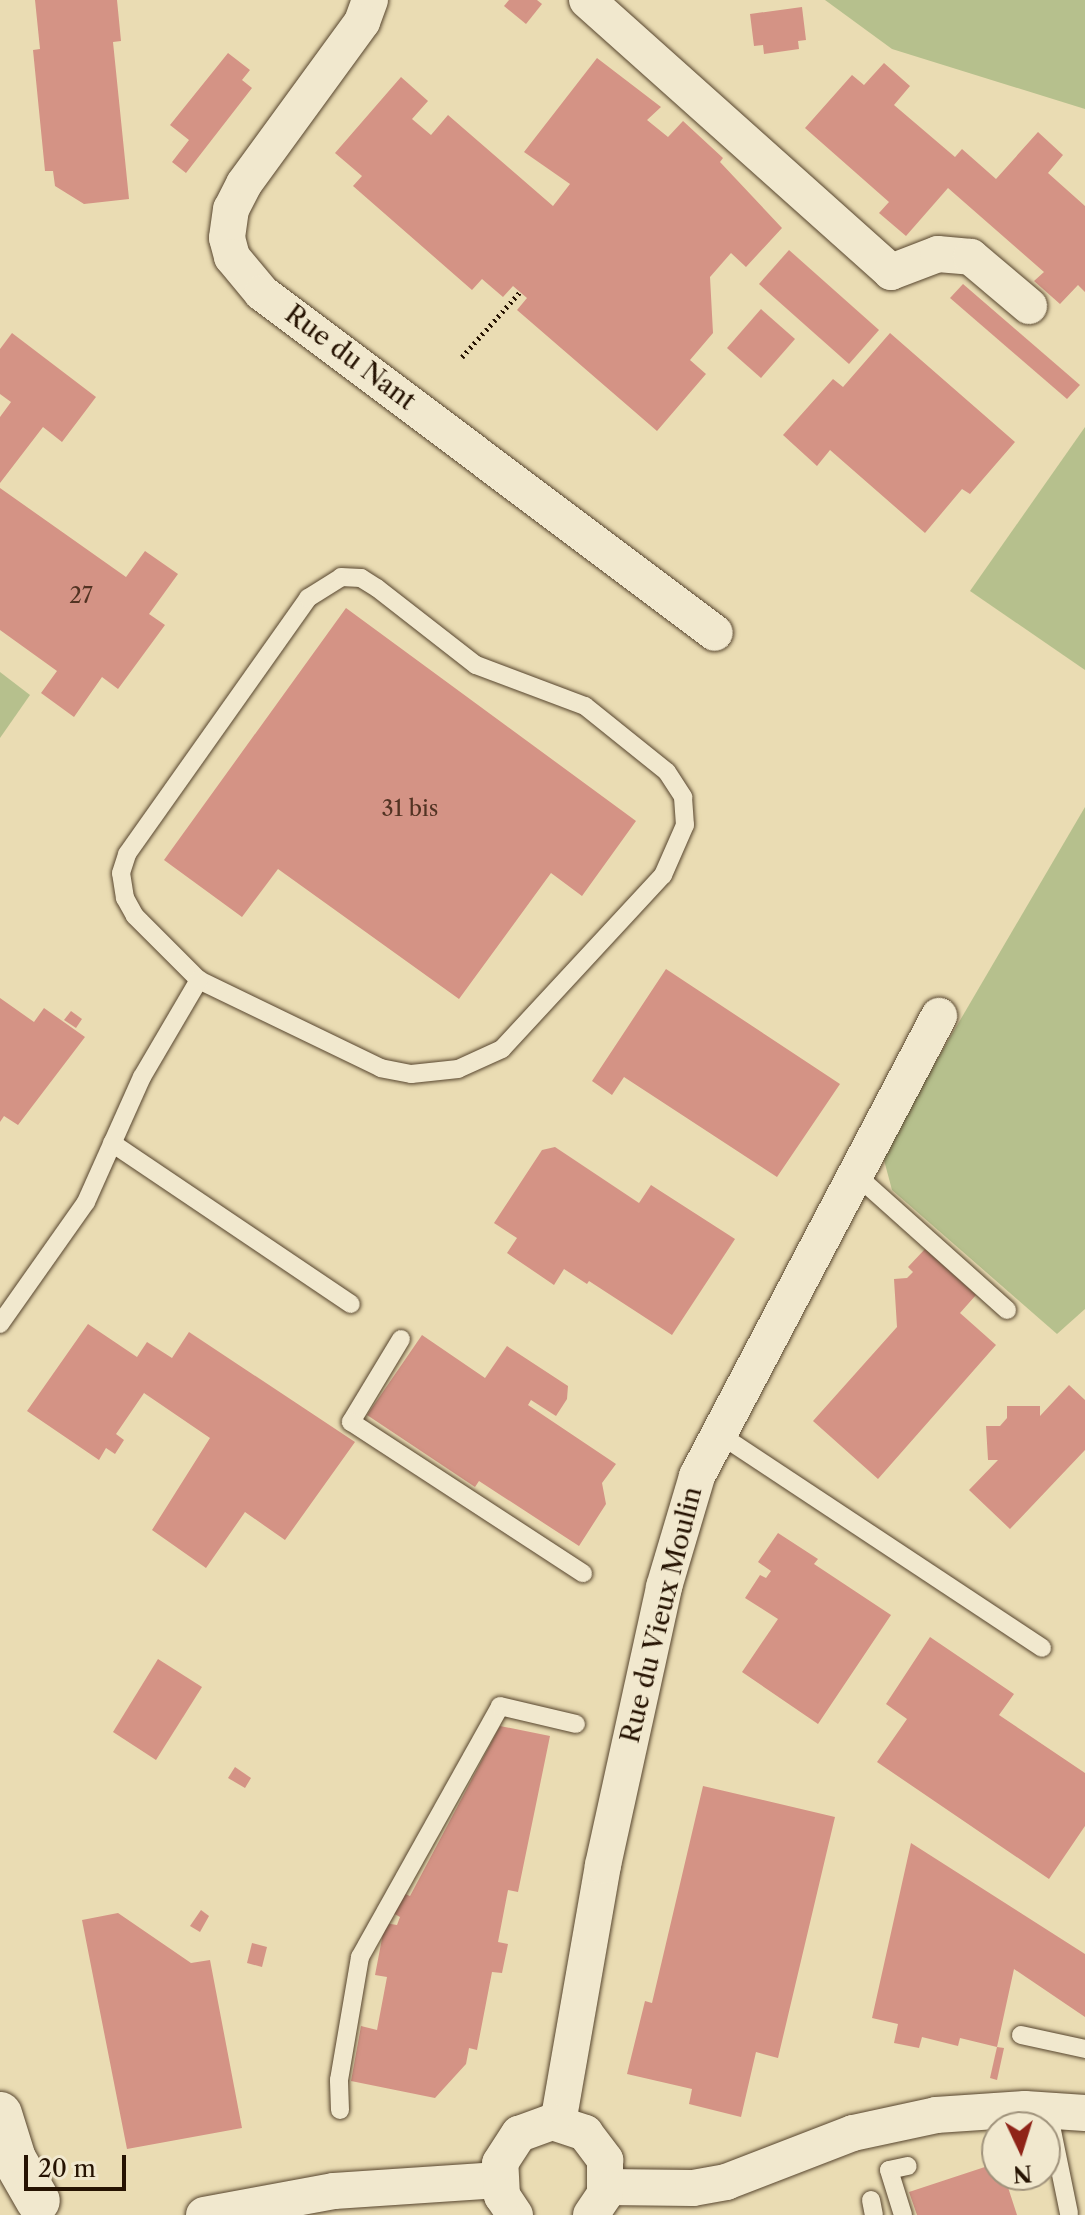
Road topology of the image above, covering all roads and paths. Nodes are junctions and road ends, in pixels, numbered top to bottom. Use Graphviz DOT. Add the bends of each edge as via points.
graph roads {
  1 [pos="370,0"];
  2 [pos="587,0"];
  3 [pos="520,292"];
  4 [pos="1029,306"];
  5 [pos="462,357"];
  6 [pos="715,633"];
  7 [pos="199,980"];
  8 [pos="939,1016"];
  9 [pos="112,1143"];
  10 [pos="855,1174"];
  11 [pos="351,1304"];
  12 [pos="1007,1310"];
  13 [pos="0,1324"];
  14 [pos="401,1339"];
  15 [pos="716,1432"];
  16 [pos="583,1573"];
  17 [pos="1042,1648"];
  18 [pos="576,1724"];
  19 [pos="1021,2035"];
  20 [pos="1085,2049"];
  21 [pos="340,2110"];
  22 [pos="1048,2111"];
  23 [pos="1061,2112"];
  24 [pos="1085,2113"];
  25 [pos="0,2114"];
  26 [pos="558,2123"];
  27 [pos="908,2166"];
  28 [pos="1061,2174"];
  29 [pos="499,2180"];
  30 [pos="598,2201"];
  31 [pos="31,2204"];
  32 [pos="1069,2213"];
  33 [pos="204,2215"];
  34 [pos="515,2215"];
  35 [pos="903,2215"];
  1 -- 6 [label="street, Rue du Nant" via="362,22 244,184 231,209 227,238 232,257 262,293"];
  2 -- 4 [label="street" via="891,272 938,254 971,257"];
  3 -- 5 [label="path"];
  7 -- 7 [label="lane" via="381,1068 411,1074 458,1069 502,1049 663,875 685,825 683,797 667,772 585,706 476,665 377,588 361,578 341,577 308,598 127,854 121,873 135,916"];
  7 -- 9 [label="lane" via="142,1077"];
  8 -- 10 [label="street, Rue du Vieux Moulin"];
  9 -- 11 [label="lane"];
  9 -- 13 [label="lane" via="86,1202"];
  10 -- 12 [label="lane"];
  10 -- 15 [label="street, Rue du Vieux Moulin"];
  14 -- 16 [label="lane" via="351,1422"];
  15 -- 17 [label="lane"];
  15 -- 26 [label="street, Rue du Vieux Moulin" via="679,1530 645,1670 588,1936"];
  18 -- 21 [label="lane" via="500,1706 360,1957 339,2080"];
  19 -- 20 [label="lane"];
  22 -- 30 [label="street" via="977,2110 908,2120 693,2188"];
  23 -- 24 [label="street"];
  25 -- 31 [label="main road"];
  26 -- 29 [label="street" via="535,2125 519,2134 500,2163"];
  26 -- 30 [label="street" via="597,2144 605,2160"];
  27 -- 35 [label="lane" via="889,2170"];
  28 -- 32 [label="lane"];
  29 -- 33 [label="street" via="346,2190"];
  29 -- 34 [label="street"];
}
